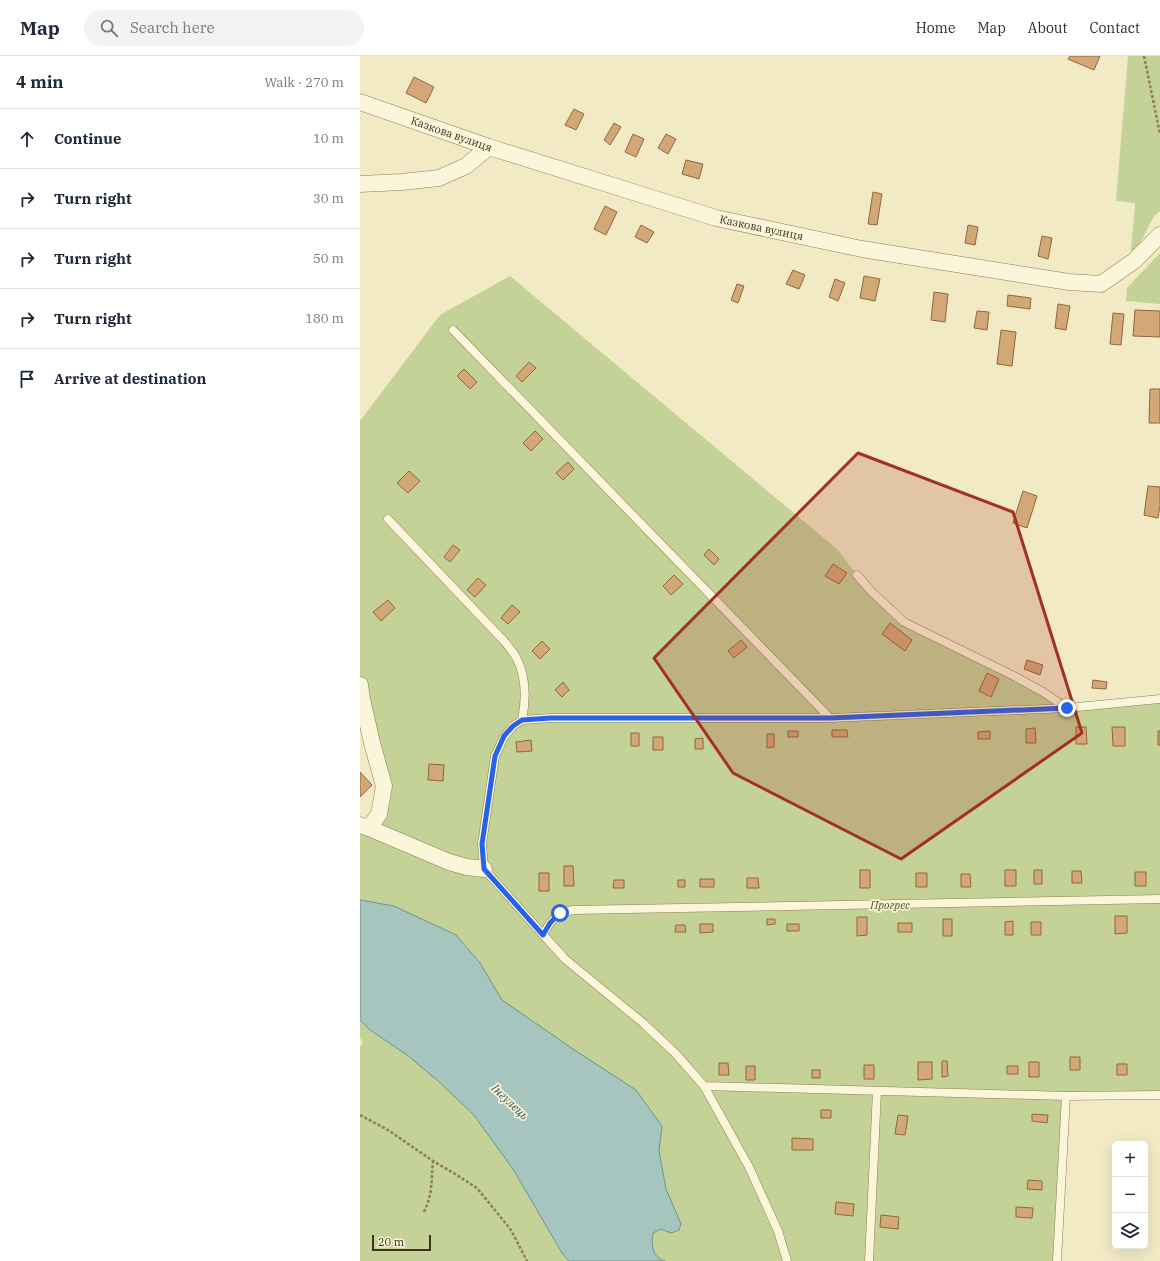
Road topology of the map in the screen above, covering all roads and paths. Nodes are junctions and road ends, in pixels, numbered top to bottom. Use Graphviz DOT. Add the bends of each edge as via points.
graph roads {
  1 [pos="1144,56"];
  2 [pos="360,102"];
  3 [pos="1160,134"];
  4 [pos="489,147"];
  5 [pos="360,184"];
  6 [pos="1160,235"];
  7 [pos="453,330"];
  8 [pos="388,519"];
  9 [pos="856,575"];
  10 [pos="360,685"];
  11 [pos="1160,699"];
  12 [pos="1067,708"];
  13 [pos="830,718"];
  14 [pos="522,720"];
  15 [pos="365,826"];
  16 [pos="484,869"];
  17 [pos="1160,899"];
  18 [pos="543,935"];
  19 [pos="704,1086"];
  20 [pos="876,1091"];
  21 [pos="1160,1095"];
  22 [pos="1066,1096"];
  23 [pos="360,1115"];
  24 [pos="433,1161"];
  25 [pos="424,1212"];
  26 [pos="527,1261"];
  27 [pos="787,1261"];
  28 [pos="869,1261"];
  29 [pos="1057,1261"];
  1 -- 3 [label="path"];
  2 -- 4 [label="street, Казкова вулиця"];
  4 -- 5 [label="street" via="466,166 439,178"];
  4 -- 6 [label="street, Казкова вулиця" via="716,218 862,249 1069,282 1101,284 1134,262"];
  7 -- 13 [label="lane"];
  8 -- 14 [label="lane" via="504,641 517,658 523,677"];
  9 -- 12 [label="lane" via="904,622 1014,676"];
  10 -- 15 [label="street" via="384,786 379,814"];
  11 -- 12 [label="lane"];
  12 -- 13 [label="lane"];
  13 -- 14 [label="lane"];
  14 -- 16 [label="lane" via="504,736 495,756 482,844"];
  15 -- 16 [label="street" via="449,862 467,868"];
  16 -- 18 [label="lane"];
  17 -- 18 [label="lane" via="573,910 560,913"];
  18 -- 19 [label="lane" via="565,959 671,1049"];
  19 -- 20 [label="lane"];
  19 -- 27 [label="lane" via="749,1167 778,1230"];
  20 -- 22 [label="lane"];
  20 -- 28 [label="lane"];
  21 -- 22 [label="lane"];
  22 -- 29 [label="lane"];
  23 -- 24 [label="path" via="388,1130"];
  24 -- 25 [label="path" via="431,1194"];
  24 -- 26 [label="path" via="477,1188 511,1230"];
}
